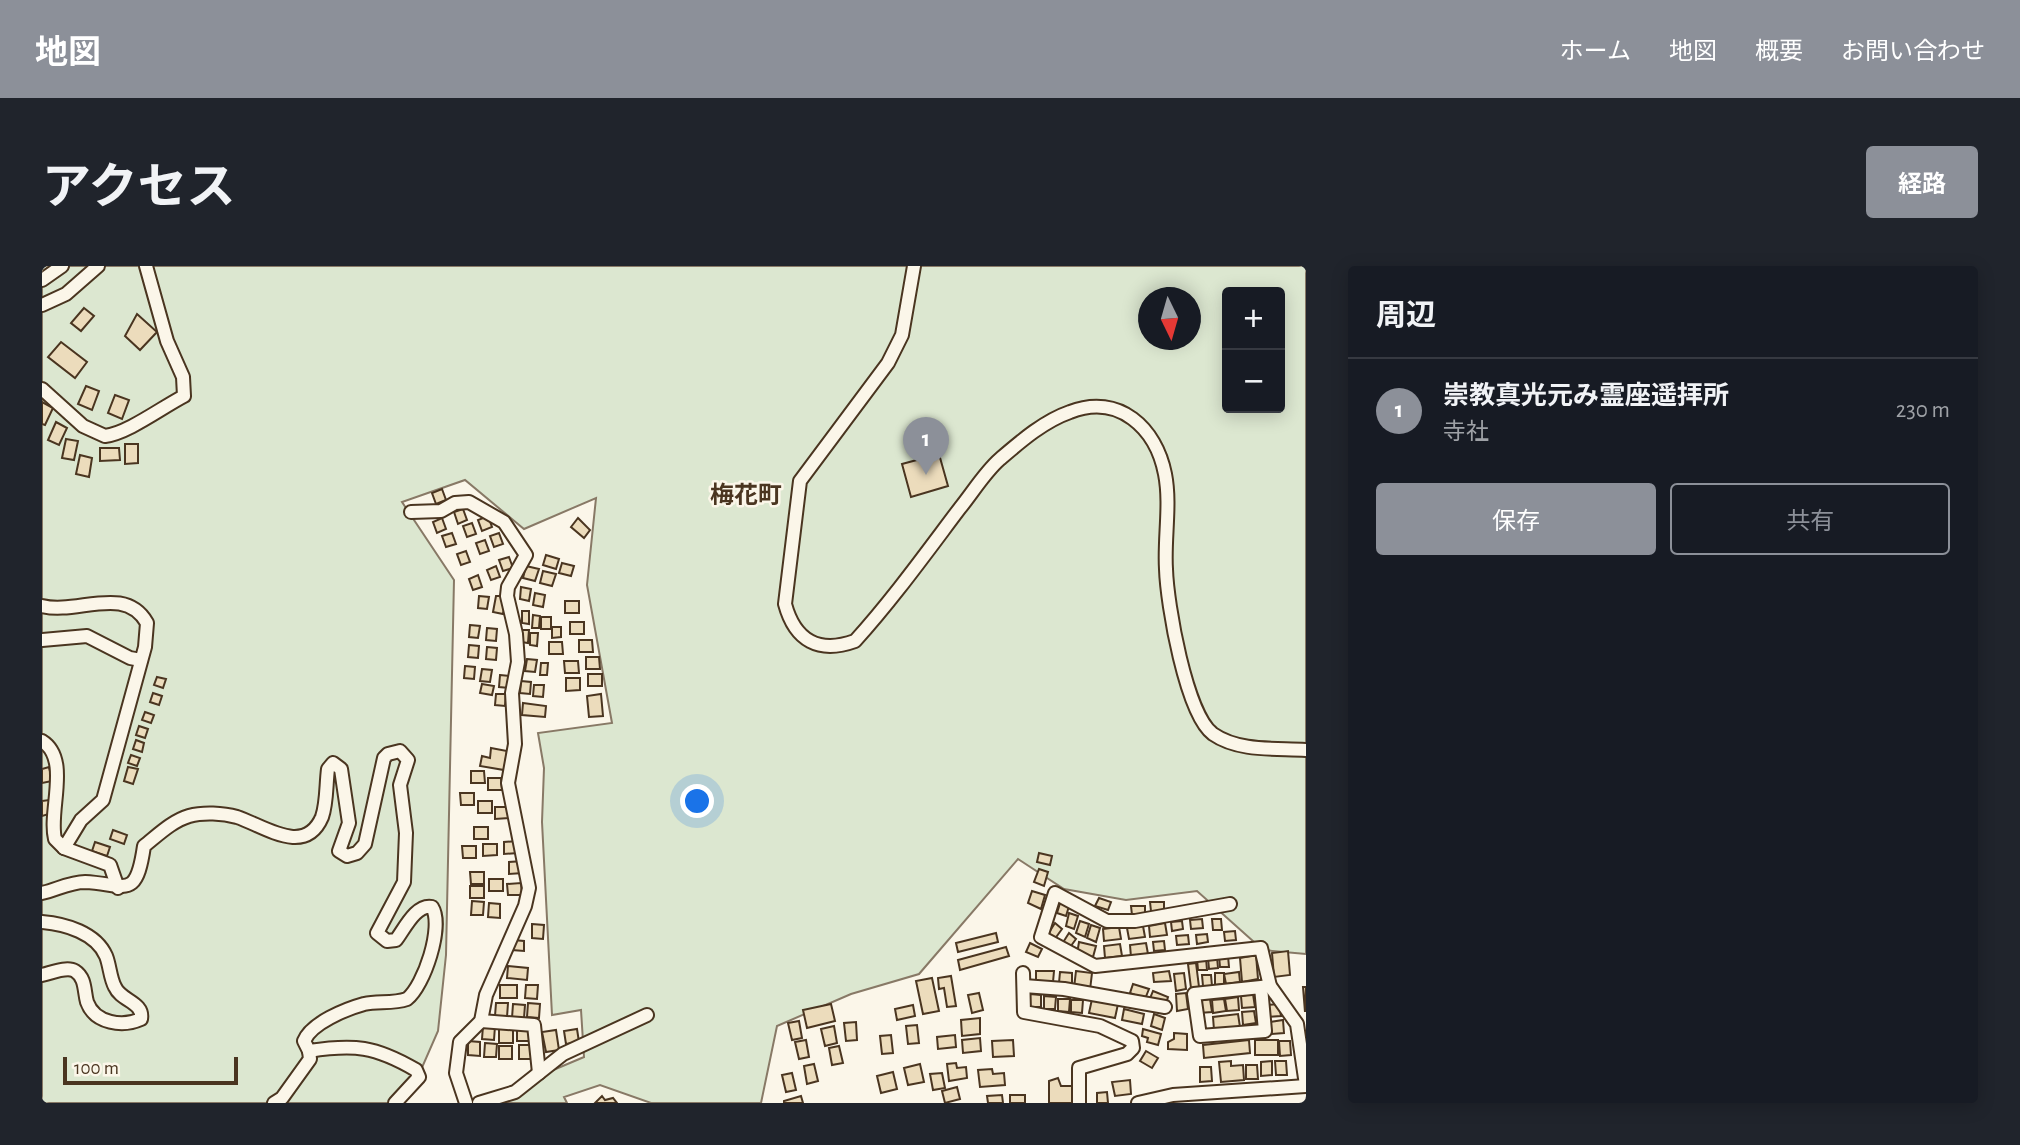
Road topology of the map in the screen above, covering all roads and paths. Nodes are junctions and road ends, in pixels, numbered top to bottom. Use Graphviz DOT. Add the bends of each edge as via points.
graph roads {
  1 [pos="62,266"];
  2 [pos="98,266"];
  3 [pos="146,266"];
  4 [pos="914,266"];
  5 [pos="42,280"];
  6 [pos="42,305"];
  7 [pos="42,389"];
  8 [pos="411,512"];
  9 [pos="42,606"];
  10 [pos="42,640"];
  11 [pos="141,660"];
  12 [pos="42,741"];
  13 [pos="1306,750"];
  14 [pos="64,848"];
  15 [pos="118,888"];
  16 [pos="42,893"];
  17 [pos="1230,904"];
  18 [pos="42,922"];
  19 [pos="42,975"];
  20 [pos="1266,986"];
  21 [pos="1165,1007"];
  22 [pos="647,1015"];
  23 [pos="481,1021"];
  24 [pos="309,1051"];
  25 [pos="539,1073"];
  26 [pos="1306,1086"];
  27 [pos="1186,1099"];
  28 [pos="274,1103"];
  29 [pos="395,1103"];
  30 [pos="466,1103"];
  31 [pos="479,1103"];
  32 [pos="1079,1103"];
  33 [pos="1138,1103"];
  1 -- 5 [label="street"];
  2 -- 6 [label="street" via="66,294"];
  3 -- 7 [label="street" via="167,341 183,377 184,396 130,428 105,436 83,426"];
  4 -- 13 [label="street" via="902,335 891,356 800,481 785,604 800,637 828,647 855,641 998,461 1052,420 1073,410 1107,408 1147,428 1161,456 1166,477 1166,572 1192,706 1213,734 1247,747"];
  8 -- 23 [label="street" via="440,511 469,502 504,523 526,555 507,596 518,662 512,693 515,744 508,783 529,887 486,995"];
  9 -- 11 [label="street" via="70,609 115,602 134,606 147,623"];
  10 -- 11 [label="street" via="87,636"];
  11 -- 14 [label="street" via="103,800 82,820"];
  12 -- 14 [label="street" via="50,746 56,765 53,831"];
  14 -- 15 [label="street" via="110,865"];
  15 -- 16 [label="street" via="85,882"];
  15 -- 24 [label="street" via="137,876 144,845 187,817 235,816 292,839 310,832 321,818 328,769 333,763 341,769 349,823 338,851 347,856 357,853 365,844 384,758 394,751 406,755 400,794 404,883 377,933 387,941 396,940 427,905 436,917 433,946 414,994 400,1002 365,1004 312,1028 304,1041"];
  17 -- 20 [label="street" via="1135,921 1107,921 1055,892 1041,937 1095,966 1261,948"];
  18 -- 19 [label="street" via="95,938 115,987 137,1006 141,1019 115,1023 97,1016 76,971"];
  20 -- 20 [label="street" via="1194,994 1200,1036 1265,1031"];
  20 -- 26 [label="street" via="1297,1024"];
  21 -- 32 [label="street" via="1024,979 1024,1012 1100,1026 1132,1041 1127,1054 1079,1068"];
  22 -- 25 [label="street" via="563,1054"];
  23 -- 25 [label="street" via="534,1025"];
  23 -- 30 [label="street" via="460,1042 456,1073"];
  24 -- 28 [label="street" via="310,1059"];
  24 -- 29 [label="street" via="334,1045 369,1049 407,1065 419,1077"];
  25 -- 31 [label="street" via="515,1092"];
  26 -- 27 [label="street"];
  27 -- 33 [label="street"];
}
